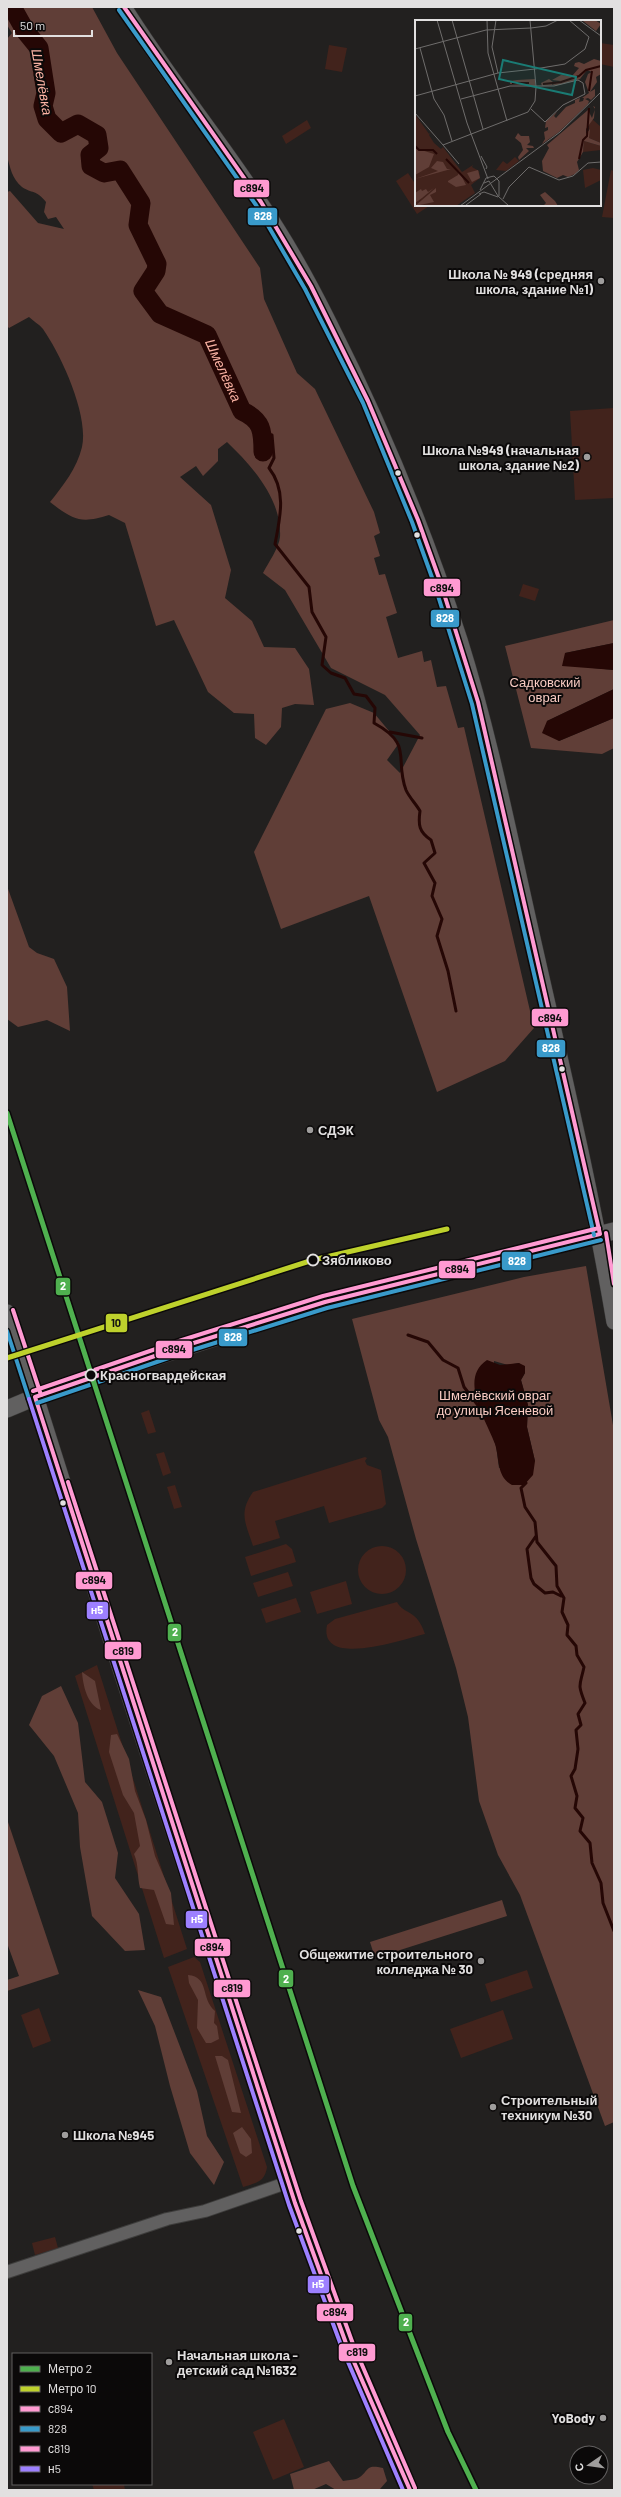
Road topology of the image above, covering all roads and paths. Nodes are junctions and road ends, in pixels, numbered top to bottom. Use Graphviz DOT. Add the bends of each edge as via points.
graph roads {
  1 [pos="124,7"];
  2 [pos="607,1232"];
  3 [pos="7,1312"];
  4 [pos="614,1322"];
  5 [pos="35,1397"];
  6 [pos="7,1410"];
  7 [pos="289,2182"];
  8 [pos="7,2272"];
  9 [pos="410,2490"];
  1 -- 2 [label="street" via="147,44 279,230 329,321 366,399 422,533 459,636 478,702"];
  2 -- 4 [label="street"];
  2 -- 5 [label="main road" via="324,1302 176,1348"];
  3 -- 5 [label="street"];
  5 -- 6 [label="main road"];
  5 -- 7 [label="main road" via="142,1736"];
  7 -- 8 [label="street" via="205,2211 168,2219"];
  7 -- 9 [label="main road" via="347,2346"];
}
